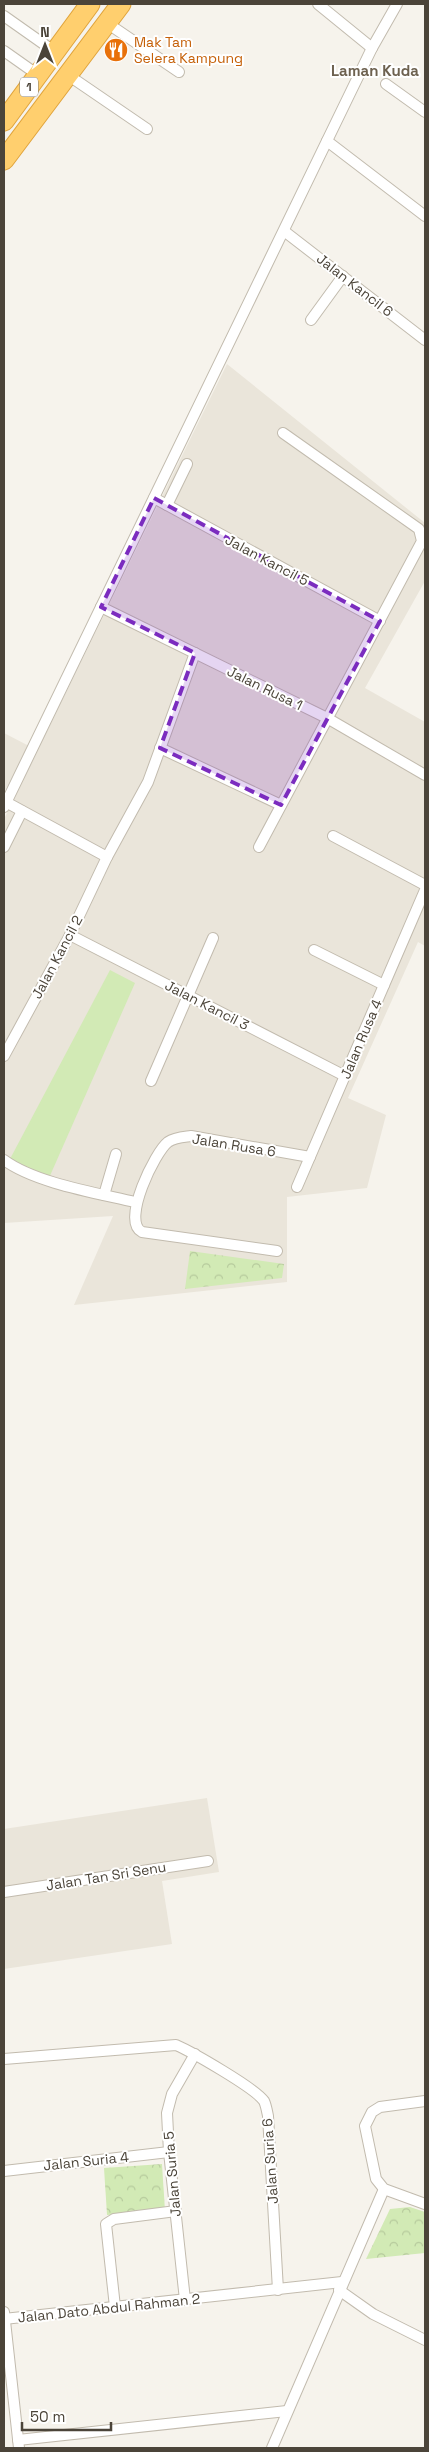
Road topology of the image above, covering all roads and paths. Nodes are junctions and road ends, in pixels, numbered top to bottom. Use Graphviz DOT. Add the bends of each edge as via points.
graph roads {
  1 [pos="90,4"];
  2 [pos="121,4"];
  3 [pos="318,4"];
  4 [pos="397,4"];
  5 [pos="4,16"];
  6 [pos="107,23"];
  7 [pos="372,48"];
  8 [pos="4,51"];
  9 [pos="55,52"];
  10 [pos="179,72"];
  11 [pos="68,75"];
  12 [pos="38,76"];
  13 [pos="386,84"];
  14 [pos="425,112"];
  15 [pos="4,121"];
  16 [pos="147,129"];
  17 [pos="327,141"];
  18 [pos="4,160"];
  19 [pos="425,216"];
  20 [pos="284,231"];
  21 [pos="343,276"];
  22 [pos="311,320"];
  23 [pos="425,340"];
  24 [pos="283,432"];
  25 [pos="187,464"];
  26 [pos="154,498"];
  27 [pos="167,506"];
  28 [pos="101,607"];
  29 [pos="380,621"];
  30 [pos="195,653"];
  31 [pos="327,718"];
  32 [pos="160,748"];
  33 [pos="425,775"];
  34 [pos="5,804"];
  35 [pos="281,805"];
  36 [pos="22,811"];
  37 [pos="333,836"];
  38 [pos="4,847"];
  39 [pos="259,847"];
  40 [pos="107,856"];
  41 [pos="425,885"];
  42 [pos="425,890"];
  43 [pos="70,935"];
  44 [pos="213,938"];
  45 [pos="314,950"];
  46 [pos="384,985"];
  47 [pos="188,996"];
  48 [pos="4,1056"];
  49 [pos="345,1076"];
  50 [pos="151,1081"];
  51 [pos="116,1154"];
  52 [pos="310,1157"];
  53 [pos="4,1160"];
  54 [pos="297,1187"];
  55 [pos="104,1195"];
  56 [pos="135,1202"];
  57 [pos="277,1251"];
  58 [pos="208,1861"];
  59 [pos="4,1892"];
  60 [pos="195,2054"];
  61 [pos="4,2059"];
  62 [pos="425,2101"];
  63 [pos="169,2152"];
  64 [pos="4,2170"];
  65 [pos="384,2189"];
  66 [pos="425,2204"];
  67 [pos="176,2211"];
  68 [pos="341,2286"];
  69 [pos="278,2290"];
  70 [pos="184,2300"];
  71 [pos="115,2307"];
  72 [pos="4,2312"];
  73 [pos="4,2319"];
  74 [pos="425,2340"];
  75 [pos="286,2411"];
  76 [pos="18,2444"];
  77 [pos="272,2448"];
  1 -- 9 [label="highway, 1"];
  2 -- 6 [label="highway, 1"];
  3 -- 7 [label="street"];
  4 -- 7 [label="street"];
  5 -- 9 [label="street"];
  6 -- 10 [label="street"];
  6 -- 11 [label="highway, 1"];
  7 -- 17 [label="street"];
  8 -- 12 [label="street"];
  9 -- 12 [label="highway, 1"];
  11 -- 16 [label="street"];
  11 -- 18 [label="highway, 1"];
  12 -- 15 [label="highway, 1"];
  13 -- 14 [label="street"];
  17 -- 19 [label="street"];
  17 -- 20 [label="street"];
  20 -- 21 [label="street, Jalan Kancil 6"];
  20 -- 26 [label="street"];
  21 -- 22 [label="street"];
  21 -- 23 [label="street, Jalan Kancil 6"];
  24 -- 29 [label="street" via="422,535 420,548"];
  25 -- 27 [label="street"];
  26 -- 27 [label="street, Jalan Kancil 5"];
  26 -- 28 [label="street"];
  27 -- 29 [label="street, Jalan Kancil 5"];
  28 -- 30 [label="street, Jalan Rusa 1"];
  28 -- 34 [label="street"];
  29 -- 31 [label="street"];
  30 -- 31 [label="street, Jalan Rusa 1"];
  30 -- 32 [label="street, Jalan Kancil 2"];
  31 -- 33 [label="street, Jalan Rusa 1"];
  31 -- 35 [label="street"];
  32 -- 35 [label="street"];
  32 -- 40 [label="street, Jalan Kancil 2" via="139,800"];
  34 -- 36 [label="street"];
  35 -- 39 [label="street"];
  36 -- 38 [label="street"];
  36 -- 40 [label="street"];
  37 -- 41 [label="street"];
  40 -- 43 [label="street, Jalan Kancil 2"];
  42 -- 46 [label="street, Jalan Rusa 4"];
  43 -- 47 [label="street, Jalan Kancil 3"];
  43 -- 48 [label="street, Jalan Kancil 2"];
  44 -- 47 [label="street"];
  45 -- 46 [label="street"];
  46 -- 49 [label="street, Jalan Rusa 4"];
  47 -- 49 [label="street, Jalan Kancil 3"];
  47 -- 50 [label="street"];
  49 -- 52 [label="street, Jalan Rusa 4"];
  51 -- 55 [label="street"];
  52 -- 54 [label="street, Jalan Rusa 4"];
  52 -- 56 [label="street, Jalan Rusa 6" via="191,1136 178,1137 162,1148"];
  53 -- 55 [label="street" via="53,1182"];
  55 -- 56 [label="street"];
  56 -- 57 [label="street" via="134,1224 142,1232"];
  58 -- 59 [label="street, Jalan Tan Sri Senu"];
  60 -- 61 [label="street, Jalan Suria 6" via="166,2044"];
  60 -- 63 [label="street, Jalan Suria 5" via="169,2103"];
  60 -- 69 [label="street, Jalan Suria 6" via="264,2101 268,2116"];
  62 -- 65 [label="street" via="380,2107 367,2119 365,2126 376,2179"];
  63 -- 64 [label="street, Jalan Suria 4"];
  63 -- 67 [label="street, Jalan Suria 5"];
  65 -- 66 [label="street"];
  65 -- 68 [label="street"];
  67 -- 70 [label="street, Jalan Suria 5"];
  67 -- 71 [label="street" via="114,2219 106,2224"];
  68 -- 69 [label="street, Jalan Dato Abdul Rahman 2"];
  68 -- 74 [label="street" via="373,2314"];
  68 -- 75 [label="street"];
  69 -- 70 [label="street, Jalan Dato Abdul Rahman 2"];
  70 -- 71 [label="street, Jalan Dato Abdul Rahman 2"];
  71 -- 73 [label="street, Jalan Dato Abdul Rahman 2"];
  72 -- 73 [label="street"];
  73 -- 76 [label="street, Jalan Dato Abdul Rahman 2"];
  75 -- 76 [label="street"];
  75 -- 77 [label="street"];
}
